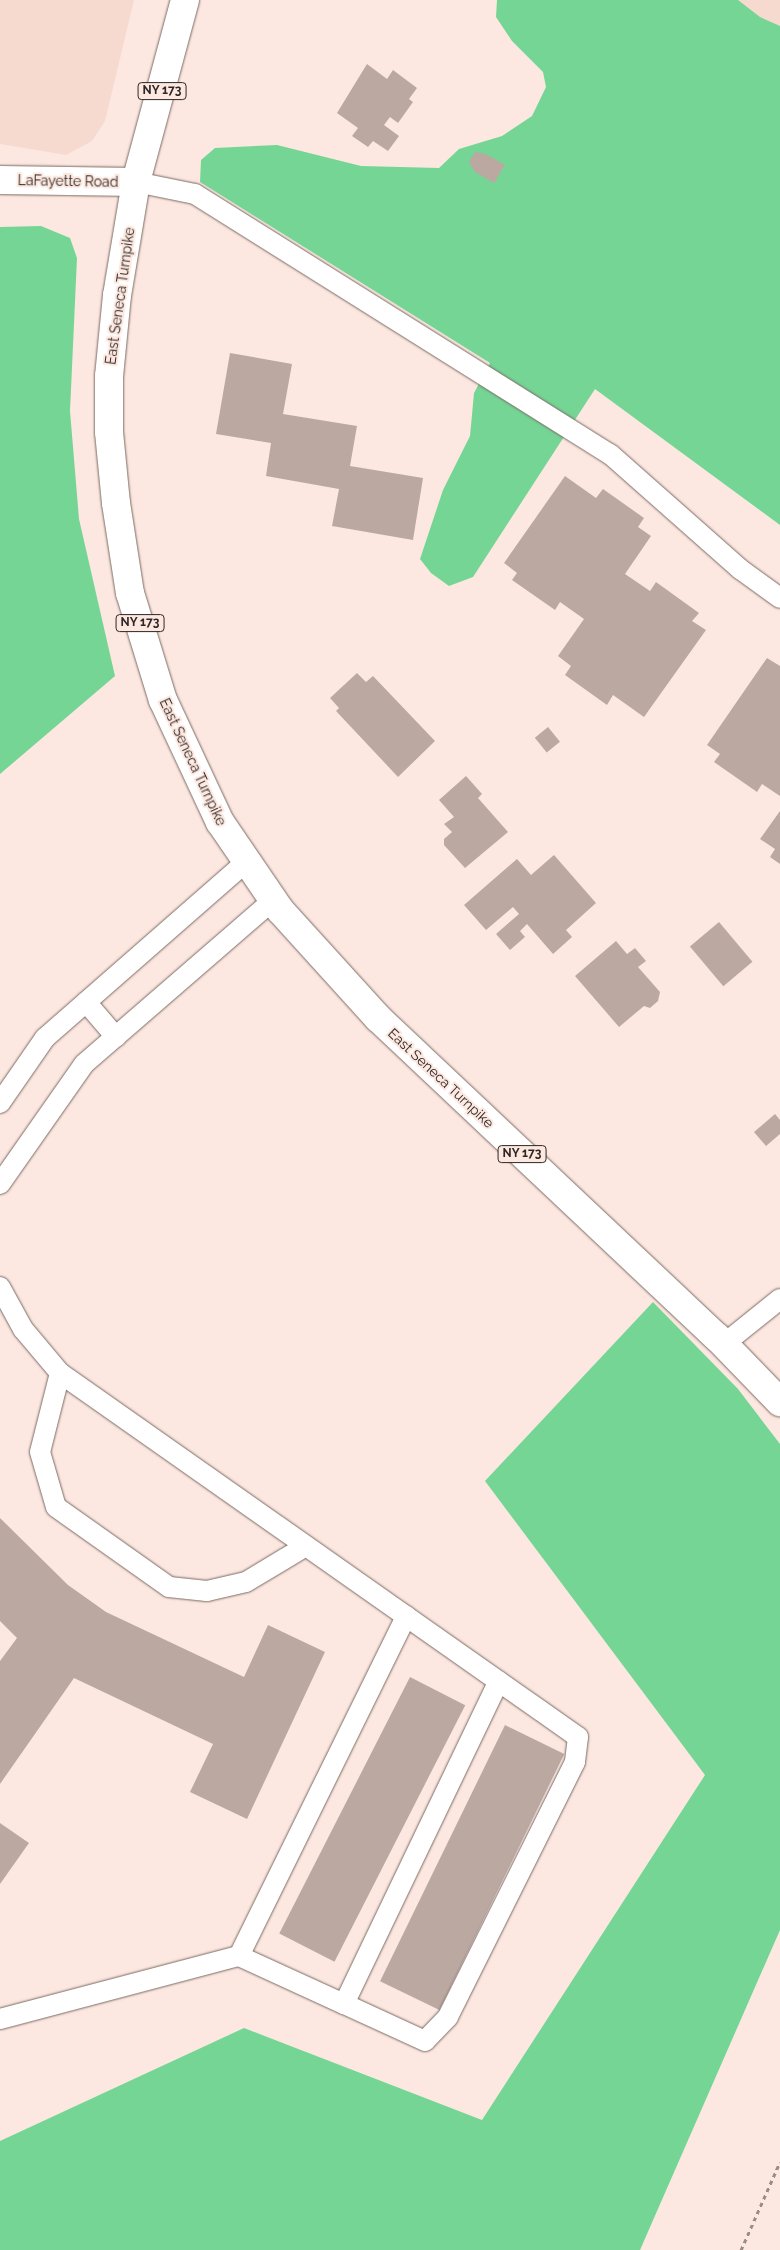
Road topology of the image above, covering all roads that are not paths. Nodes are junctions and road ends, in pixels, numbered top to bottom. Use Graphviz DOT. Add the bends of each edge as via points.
graph roads {
  1 [pos="185,0"];
  2 [pos="0,180"];
  3 [pos="136,182"];
  4 [pos="780,598"];
  5 [pos="247,862"];
  6 [pos="273,900"];
  7 [pos="86,1002"];
  8 [pos="116,1037"];
  9 [pos="0,1103"];
  10 [pos="0,1184"];
  11 [pos="0,1287"];
  12 [pos="780,1299"];
  13 [pos="724,1344"];
  14 [pos="60,1373"];
  15 [pos="780,1402"];
  16 [pos="306,1546"];
  17 [pos="406,1616"];
  18 [pos="499,1681"];
  19 [pos="239,1956"];
  20 [pos="344,2004"];
  21 [pos="0,2019"];
  1 -- 3 [label="main road, East Seneca Turnpike / NY 173"];
  2 -- 3 [label="main road, LaFayette Road"];
  3 -- 4 [label="lane" via="195,194 610,454 740,569"];
  3 -- 5 [label="main road, East Seneca Turnpike / NY 173" via="117,295 109,376 109,432 130,593 163,700 220,822"];
  5 -- 6 [label="main road, East Seneca Turnpike / NY 173"];
  5 -- 7 [label="lane"];
  6 -- 8 [label="lane"];
  6 -- 13 [label="main road, East Seneca Turnpike / NY 173" via="378,1018"];
  7 -- 8 [label="lane"];
  7 -- 9 [label="lane" via="45,1038"];
  8 -- 10 [label="lane" via="84,1064"];
  11 -- 14 [label="lane" via="23,1328"];
  12 -- 13 [label="lane"];
  13 -- 15 [label="main road, East Seneca Turnpike / NY 173"];
  14 -- 16 [label="lane"];
  14 -- 16 [label="lane" via="40,1452 56,1507 169,1587 207,1591 246,1582"];
  16 -- 17 [label="lane"];
  17 -- 18 [label="lane"];
  17 -- 19 [label="lane"];
  18 -- 20 [label="lane"];
  18 -- 20 [label="lane" via="578,1737 575,1762 448,2017 425,2041"];
  19 -- 20 [label="lane"];
  19 -- 21 [label="lane"];
}
